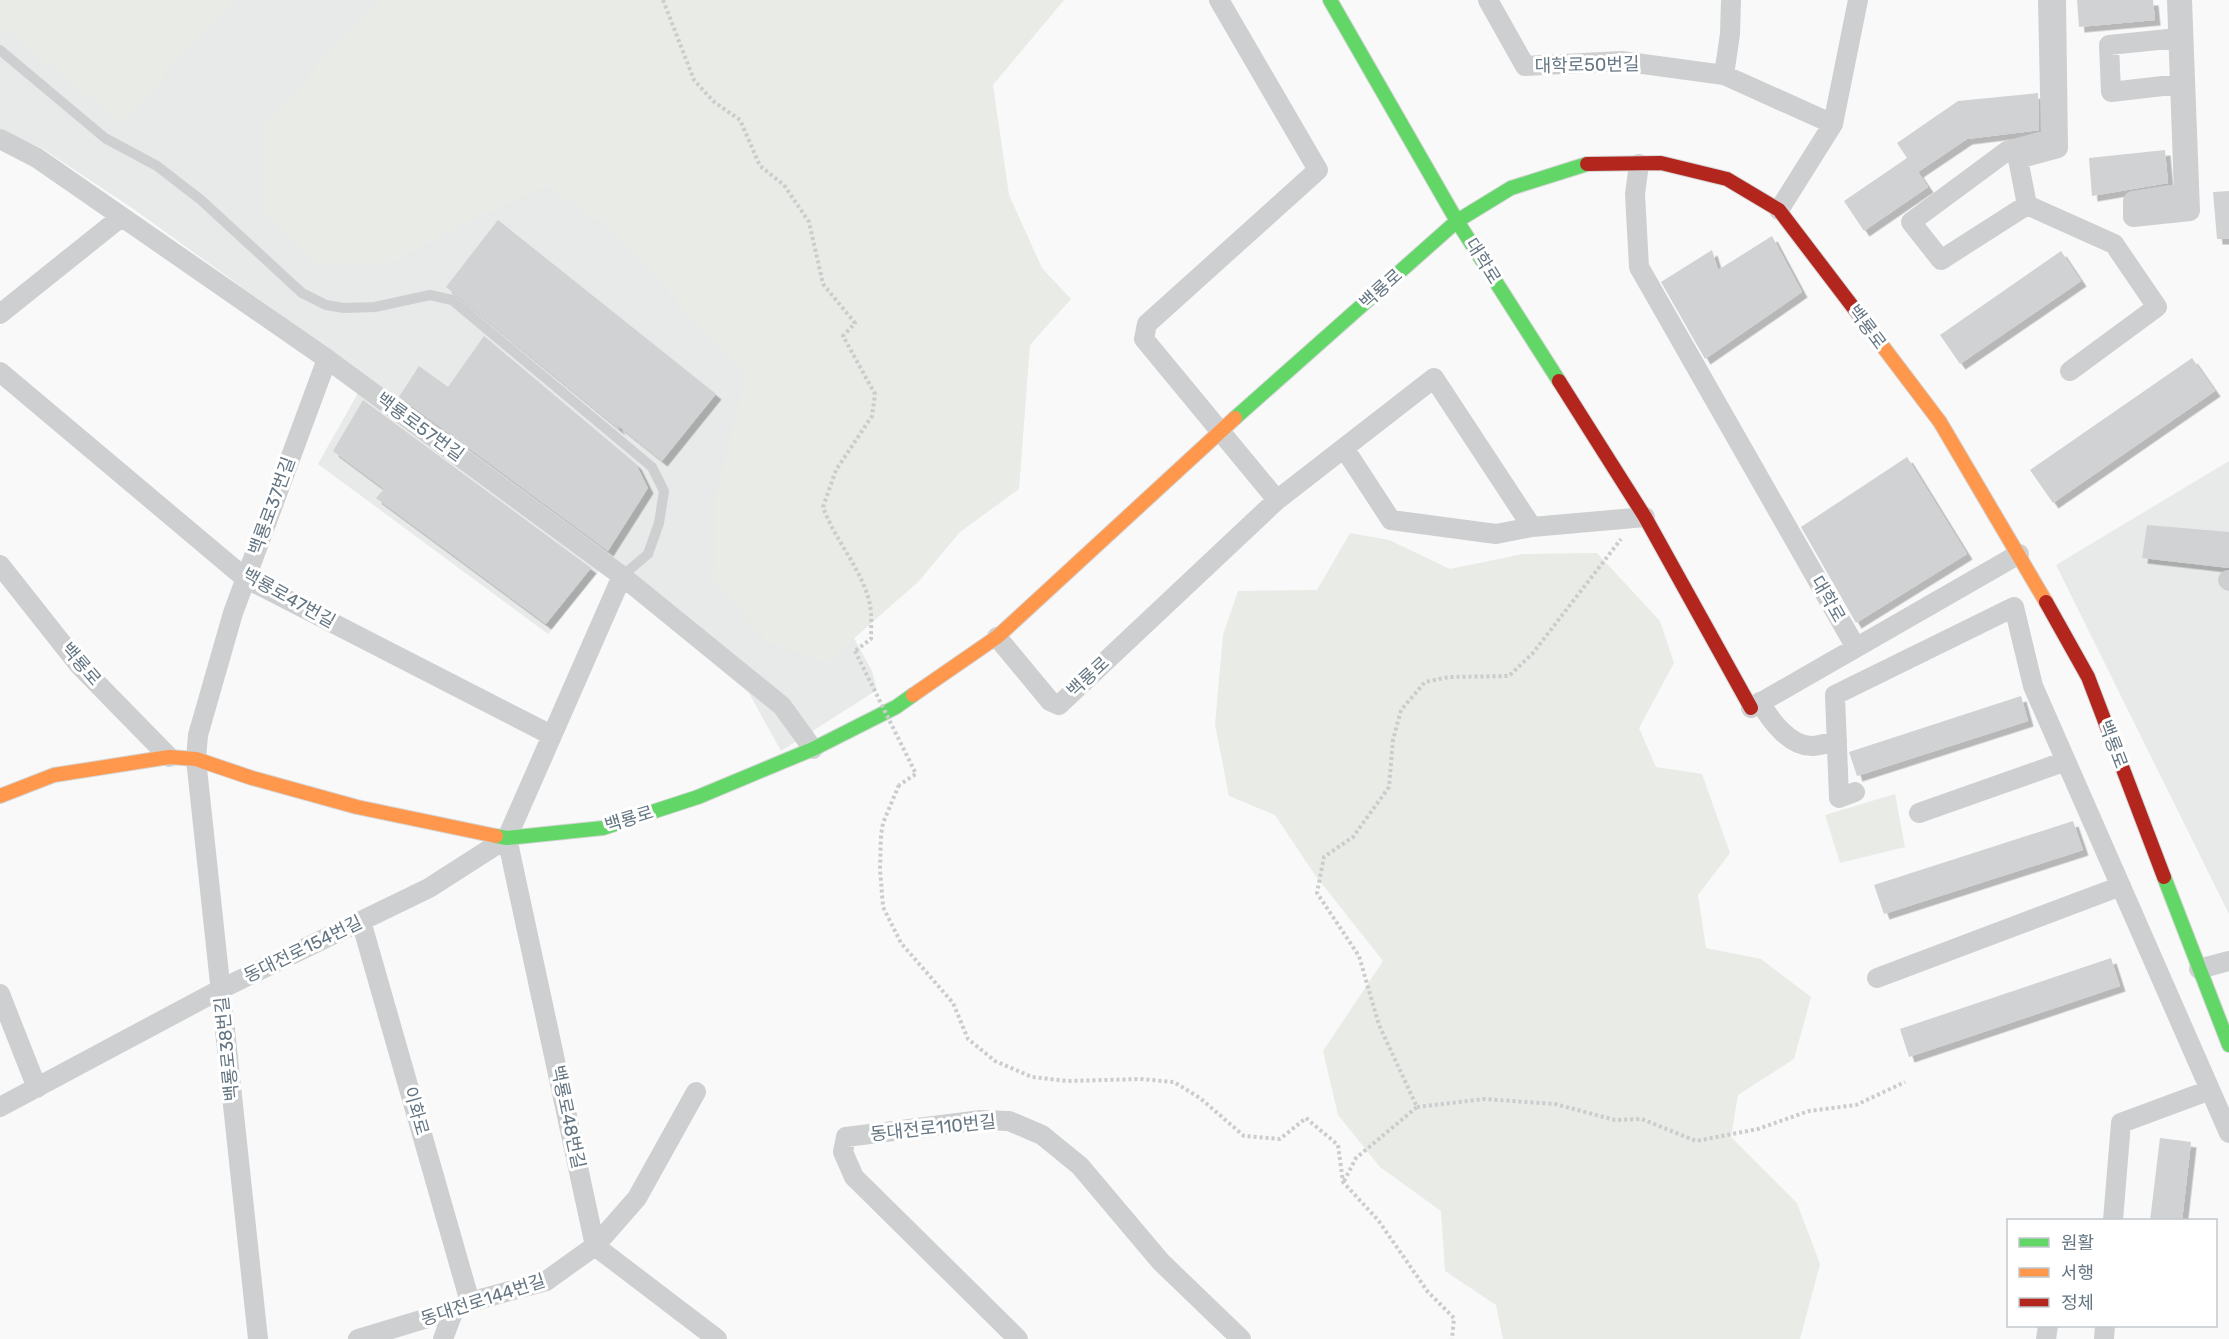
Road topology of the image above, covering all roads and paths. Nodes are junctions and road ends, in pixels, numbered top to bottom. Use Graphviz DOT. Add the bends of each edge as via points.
graph roads {
  1 [pos="663,0"];
  2 [pos="1219,0"];
  3 [pos="1330,0"];
  4 [pos="1488,0"];
  5 [pos="1731,0"];
  6 [pos="1858,0"];
  7 [pos="2048,0"];
  8 [pos="2056,0"];
  9 [pos="2177,0"];
  10 [pos="2182,0"];
  11 [pos="2178,38"];
  12 [pos="0,50"];
  13 [pos="1724,75"];
  14 [pos="2180,84"];
  15 [pos="1833,124"];
  16 [pos="0,139"];
  17 [pos="1639,164"];
  18 [pos="2027,205"];
  19 [pos="1779,210"];
  20 [pos="120,218"];
  21 [pos="1457,221"];
  22 [pos="0,314"];
  23 [pos="327,358"];
  24 [pos="2070,371"];
  25 [pos="0,372"];
  26 [pos="1221,431"];
  27 [pos="1344,448"];
  28 [pos="1278,500"];
  29 [pos="1638,518"];
  30 [pos="1532,527"];
  31 [pos="2019,554"];
  32 [pos="0,565"];
  33 [pos="622,576"];
  34 [pos="245,578"];
  35 [pos="997,637"];
  36 [pos="1855,646"];
  37 [pos="1756,705"];
  38 [pos="551,735"];
  39 [pos="1837,741"];
  40 [pos="813,749"];
  41 [pos="170,757"];
  42 [pos="196,759"];
  43 [pos="2066,761"];
  44 [pos="1855,792"];
  45 [pos="0,796"];
  46 [pos="1919,813"];
  47 [pos="507,838"];
  48 [pos="2121,886"];
  49 [pos="362,921"];
  50 [pos="2229,961"];
  51 [pos="2199,969"];
  52 [pos="1877,978"];
  53 [pos="221,989"];
  54 [pos="0,994"];
  55 [pos="2229,1045"];
  56 [pos="1905,1082"];
  57 [pos="38,1089"];
  58 [pos="2210,1090"];
  59 [pos="696,1092"];
  60 [pos="0,1107"];
  61 [pos="1417,1107"];
  62 [pos="2229,1132"];
  63 [pos="1343,1182"];
  64 [pos="2113,1219"];
  65 [pos="595,1246"];
  66 [pos="462,1306"];
  67 [pos="258,1339"];
  68 [pos="358,1339"];
  69 [pos="443,1339"];
  70 [pos="717,1339"];
  71 [pos="1018,1339"];
  72 [pos="1241,1339"];
  73 [pos="1452,1339"];
  1 -- 63 [label="path, bridge" via="694,80 713,101 740,120 760,166 784,186 809,222 823,284 855,323 843,336 875,394 872,416 836,470 822,507 832,531 858,571 870,605 871,639 855,651 916,774 898,785 882,829 883,907 901,944 953,1003 968,1039 995,1061 1032,1077 1066,1081 1174,1082 1200,1098 1244,1136 1280,1139 1306,1118 1338,1145"];
  2 -- 26 [label="street" via="1318,170 1147,324 1144,339"];
  3 -- 21 [label="main road, 대학로"];
  4 -- 13 [label="street, 대학로50번길" via="1525,66 1621,61"];
  5 -- 13 [label="street"];
  6 -- 15 [label="street"];
  7 -- 18 [label="street" via="2051,139 2007,151 1911,222 1941,260"];
  8 -- 18 [label="street" via="2058,148 2018,159"];
  9 -- 11 [label="street"];
  10 -- 14 [label="street" via="2190,212 2133,218 2133,201 2184,193"];
  11 -- 14 [label="street"];
  11 -- 14 [label="street" via="2109,45 2111,92"];
  12 -- 33 [label="lane" via="105,138 157,166 201,200 302,293 326,305 344,308 375,307 430,295 452,300 652,467 664,491 659,523 648,554"];
  13 -- 15 [label="street, 대학로50번길"];
  15 -- 19 [label="street"];
  16 -- 20 [label="street, 백룡로57번길" via="37,158"];
  17 -- 19 [label="main road, 백룡로" via="1660,163 1727,179"];
  17 -- 21 [label="main road, 백룡로" via="1583,164 1511,188"];
  17 -- 36 [label="street, 대학로" via="1635,194 1639,267"];
  18 -- 24 [label="street" via="2114,244 2157,307"];
  19 -- 31 [label="main road, 백룡로" via="1940,422"];
  20 -- 22 [label="street"];
  20 -- 23 [label="street, 백룡로57번길"];
  21 -- 26 [label="main road, 백룡로"];
  21 -- 29 [label="main road, 대학로"];
  23 -- 33 [label="street, 백룡로57번길"];
  23 -- 34 [label="street, 백룡로37번길"];
  25 -- 34 [label="street, 백룡로47번길"];
  26 -- 28 [label="street"];
  26 -- 35 [label="main road, 백룡로"];
  27 -- 28 [label="street, 백룡로"];
  27 -- 30 [label="street" via="1391,520 1496,534"];
  27 -- 30 [label="street, 백룡로" via="1434,378"];
  28 -- 35 [label="street, 백룡로" via="1059,705 1050,701"];
  29 -- 30 [label="street"];
  29 -- 37 [label="main road, 대학로"];
  29 -- 61 [label="path" via="1533,653 1509,676 1449,677 1425,682 1401,710 1393,740 1389,787 1353,837 1324,857 1317,892 1359,956 1379,1024"];
  31 -- 36 [label="street"];
  31 -- 51 [label="main road, 백룡로" via="2088,677"];
  32 -- 41 [label="street, 백룡로" via="79,665"];
  33 -- 38 [label="street"];
  33 -- 40 [label="street, 백룡로57번길" via="782,706"];
  34 -- 38 [label="street, 백룡로47번길"];
  34 -- 42 [label="street, 백룡로37번길" via="198,735"];
  35 -- 40 [label="main road, 백룡로" via="896,707"];
  36 -- 37 [label="street"];
  37 -- 39 [label="street" via="1787,736 1811,746"];
  38 -- 47 [label="street"];
  39 -- 43 [label="street" via="1835,695 2014,607 2033,686"];
  39 -- 44 [label="street" via="1839,798"];
  40 -- 47 [label="main road, 백룡로" via="698,797 603,828"];
  41 -- 42 [label="main road, 백룡로"];
  41 -- 45 [label="main road, 백룡로" via="54,775"];
  42 -- 47 [label="main road, 백룡로" via="357,807"];
  42 -- 53 [label="street, 백룡로38번길"];
  43 -- 46 [label="street"];
  43 -- 48 [label="street"];
  47 -- 49 [label="street, 동대전로154번길" via="429,888"];
  47 -- 65 [label="street, 백룡로48번길"];
  48 -- 52 [label="street"];
  48 -- 58 [label="street"];
  49 -- 53 [label="street, 동대전로154번길"];
  49 -- 66 [label="street, 이화로"];
  50 -- 51 [label="street"];
  51 -- 55 [label="main road, 백룡로"];
  53 -- 57 [label="street, 동대전로154번길"];
  53 -- 67 [label="street, 백룡로38번길"];
  54 -- 57 [label="street"];
  56 -- 61 [label="path" via="1856,1105 1809,1111 1758,1129 1696,1141 1642,1119 1615,1120 1555,1104 1484,1099"];
  57 -- 60 [label="street, 동대전로154번길"];
  58 -- 62 [label="street"];
  58 -- 64 [label="street" via="2121,1123"];
  59 -- 65 [label="street, 동대전로144번길" via="637,1198"];
  61 -- 63 [label="path" via="1356,1158"];
  63 -- 73 [label="path" via="1377,1220 1428,1292 1454,1318"];
  65 -- 66 [label="street, 동대전로144번길" via="546,1281"];
  65 -- 70 [label="street"];
  66 -- 68 [label="street, 동대전로144번길"];
  66 -- 69 [label="street"];
  71 -- 72 [label="street, 동대전로110번길" via="854,1177 843,1152 846,1137 981,1120 1009,1121 1042,1136 1080,1166 1161,1263"];
}
